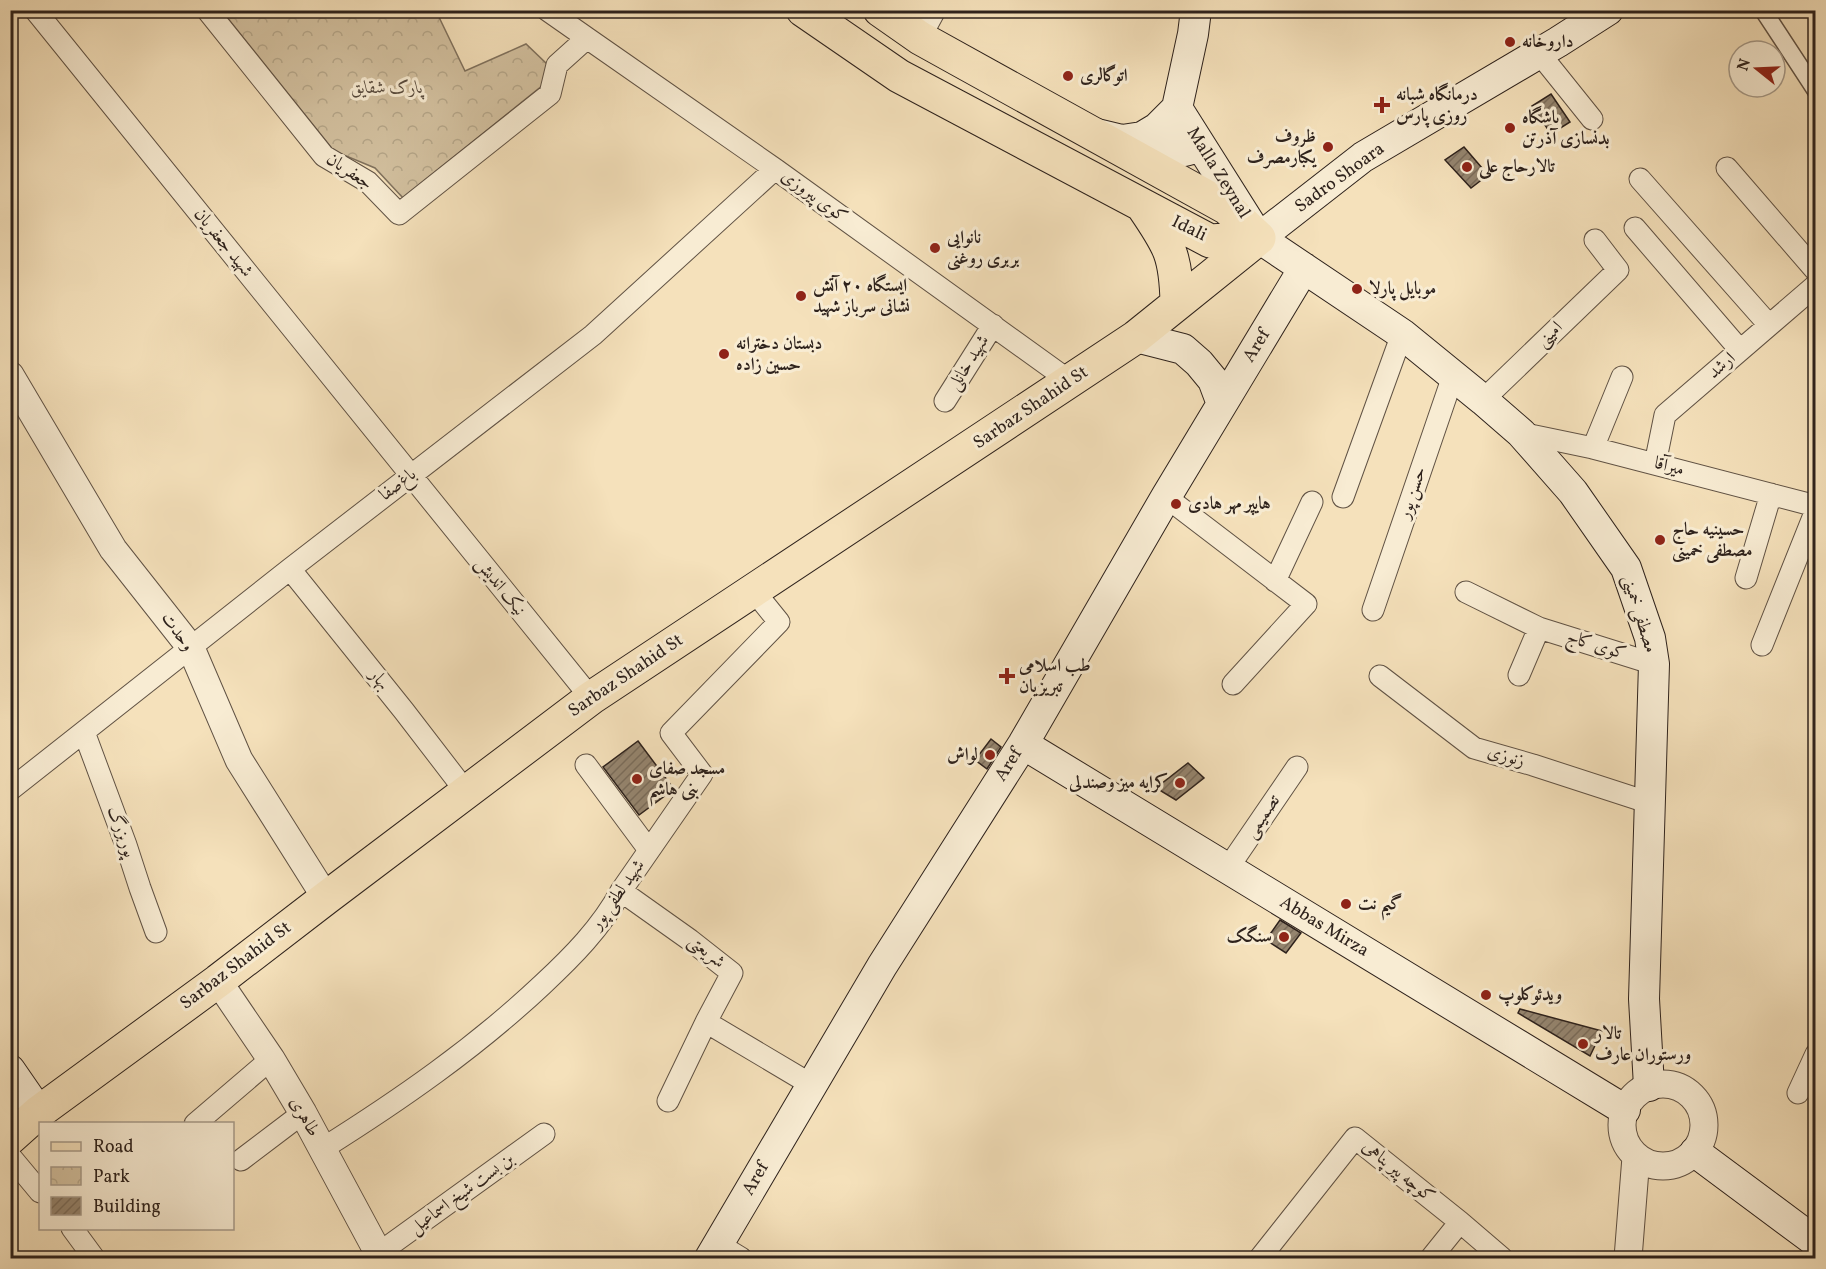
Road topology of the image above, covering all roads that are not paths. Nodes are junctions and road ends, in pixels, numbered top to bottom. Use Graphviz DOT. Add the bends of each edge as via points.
graph roads {
  1 [pos="35,10"];
  2 [pos="207,10"];
  3 [pos="547,10"];
  4 [pos="803,10"];
  5 [pos="880,10"];
  6 [pos="1196,10"];
  7 [pos="1608,10"];
  8 [pos="1763,10"];
  9 [pos="927,24"];
  10 [pos="587,38"];
  11 [pos="1539,53"];
  12 [pos="1815,91"];
  13 [pos="1167,118"];
  14 [pos="1592,119"];
  15 [pos="1089,133"];
  16 [pos="1727,168"];
  17 [pos="775,169"];
  18 [pos="1641,179"];
  19 [pos="1143,206"];
  20 [pos="1635,228"];
  21 [pos="1259,238"];
  22 [pos="1595,240"];
  23 [pos="1304,268"];
  24 [pos="1815,271"];
  25 [pos="1815,285"];
  26 [pos="1177,303"];
  27 [pos="993,325"];
  28 [pos="1769,325"];
  29 [pos="1402,334"];
  30 [pos="1136,337"];
  31 [pos="1740,350"];
  32 [pos="10,375"];
  33 [pos="1453,376"];
  34 [pos="1622,377"];
  35 [pos="1071,381"];
  36 [pos="1483,400"];
  37 [pos="945,401"];
  38 [pos="1222,404"];
  39 [pos="1521,433"];
  40 [pos="1593,448"];
  41 [pos="1655,464"];
  42 [pos="410,476"];
  43 [pos="1771,494"];
  44 [pos="1166,497"];
  45 [pos="1344,497"];
  46 [pos="1312,502"];
  47 [pos="1815,508"];
  48 [pos="290,569"];
  49 [pos="1746,578"];
  50 [pos="1275,581"];
  51 [pos="754,591"];
  52 [pos="1466,592"];
  53 [pos="1373,610"];
  54 [pos="1539,628"];
  55 [pos="1762,645"];
  56 [pos="191,648"];
  57 [pos="1654,664"];
  58 [pos="1519,675"];
  59 [pos="1380,676"];
  60 [pos="1233,684"];
  61 [pos="591,698"];
  62 [pos="84,732"];
  63 [pos="1023,744"];
  64 [pos="586,765"];
  65 [pos="1297,766"];
  66 [pos="10,790"];
  67 [pos="467,793"];
  68 [pos="1650,803"];
  69 [pos="649,850"];
  70 [pos="1228,868"];
  71 [pos="621,891"];
  72 [pos="326,898"];
  73 [pos="156,932"];
  74 [pos="218,981"];
  75 [pos="706,1022"];
  76 [pos="1815,1054"];
  77 [pos="271,1059"];
  78 [pos="10,1070"];
  79 [pos="812,1084"];
  80 [pos="1649,1086"];
  81 [pos="1798,1093"];
  82 [pos="668,1101"];
  83 [pos="1625,1110"];
  84 [pos="39,1112"];
  85 [pos="303,1113"];
  86 [pos="197,1122"];
  87 [pos="544,1134"];
  88 [pos="10,1138"];
  89 [pos="322,1149"];
  90 [pos="1695,1152"];
  91 [pos="10,1156"];
  92 [pos="1636,1157"];
  93 [pos="241,1160"];
  94 [pos="39,1190"];
  95 [pos="1460,1222"];
  96 [pos="82,1232"];
  97 [pos="1815,1242"];
  98 [pos="723,1254"];
  99 [pos="380,1256"];
  100 [pos="94,1258"];
  101 [pos="1260,1258"];
  102 [pos="1431,1258"];
  103 [pos="1502,1258"];
  104 [pos="1628,1258"];
  1 -- 42 [label="street, شهید جعفریان"];
  2 -- 10 [label="street, جعفریان" via="324,156 368,182 399,214 550,94 557,65"];
  3 -- 10 [label="street, کوی پیروزی"];
  4 -- 19 [label="main road, Idali" via="899,76"];
  5 -- 9 [label="main road, Idali"];
  6 -- 13 [label="main road, Malla Zeynal" via="1193,34"];
  7 -- 11 [label="main road, Sadro Shoara"];
  8 -- 12 [label="street"];
  9 -- 15 [label="main road, Idali"];
  10 -- 17 [label="street, کوی پیروزی"];
  11 -- 14 [label="street"];
  11 -- 21 [label="main road, Sadro Shoara" via="1363,157"];
  13 -- 15 [label="main road, Malla Zeynal" via="1142,137 1122,140"];
  13 -- 21 [label="main road, Malla Zeynal" via="1200,146"];
  15 -- 21 [label="main road, Idali" via="1227,208"];
  16 -- 24 [label="street"];
  17 -- 27 [label="street, کوی پیروزی"];
  17 -- 42 [label="street, باغ‌صفا" via="593,335"];
  18 -- 28 [label="street"];
  19 -- 21 [label="main road, Idali" via="1210,241"];
  19 -- 26 [label="main road" via="1172,254"];
  20 -- 31 [label="street"];
  21 -- 23 [label="main road, مصطفی خمینی"];
  21 -- 26 [label="main road, Sarbaz Shahid St"];
  22 -- 36 [label="street, امینی" via="1618,270"];
  23 -- 29 [label="main road, مصطفی خمینی"];
  23 -- 38 [label="main road, Aref"];
  25 -- 28 [label="street, ارشد"];
  26 -- 30 [label="main road, Sarbaz Shahid St"];
  27 -- 35 [label="street, کوی پیروزی"];
  27 -- 37 [label="street, شهید خانلی"];
  28 -- 31 [label="street, ارشد"];
  29 -- 33 [label="main road, مصطفی خمینی"];
  29 -- 45 [label="street"];
  30 -- 35 [label="main road, Sarbaz Shahid St"];
  30 -- 38 [label="main road" via="1183,350 1213,380"];
  31 -- 41 [label="street, ارشد" via="1665,415"];
  32 -- 56 [label="street, وحدت" via="113,549"];
  33 -- 36 [label="main road, مصطفی خمینی"];
  33 -- 53 [label="street, حسن پور"];
  34 -- 40 [label="street"];
  35 -- 51 [label="main road, Sarbaz Shahid St"];
  36 -- 39 [label="main road, مصطفی خمینی"];
  38 -- 44 [label="main road, Aref"];
  39 -- 40 [label="street, میرآقا"];
  39 -- 57 [label="main road, مصطفی خمینی" via="1573,492 1626,568 1650,638"];
  40 -- 41 [label="street, میرآقا"];
  41 -- 43 [label="street, میرآقا"];
  42 -- 48 [label="street, باغ‌صفا"];
  42 -- 61 [label="street, نیک اندیش"];
  43 -- 47 [label="street, میرآقا"];
  43 -- 49 [label="street"];
  44 -- 50 [label="street"];
  44 -- 63 [label="main road, Aref"];
  46 -- 50 [label="street"];
  47 -- 55 [label="street"];
  48 -- 56 [label="street, باغ‌صفا"];
  48 -- 67 [label="street, بهار"];
  50 -- 60 [label="street" via="1306,604"];
  51 -- 61 [label="main road, Sarbaz Shahid St"];
  51 -- 69 [label="street, شهید لطفی پور" via="779,622 671,733 702,774"];
  52 -- 54 [label="street, کوی کاج"];
  54 -- 57 [label="street, کوی کاج"];
  54 -- 58 [label="street"];
  56 -- 62 [label="street, باغ‌صفا"];
  56 -- 72 [label="street, وحدت" via="239,760"];
  57 -- 68 [label="main road, مصطفی خمینی"];
  59 -- 68 [label="street, زنوزی" via="1474,748"];
  61 -- 67 [label="main road, Sarbaz Shahid St"];
  62 -- 66 [label="street, باغ‌صفا"];
  62 -- 73 [label="street, پوربزرگ"];
  63 -- 70 [label="main road, Abbas Mirza"];
  63 -- 79 [label="main road, Aref"];
  64 -- 69 [label="street"];
  65 -- 70 [label="street, تصمیمی"];
  67 -- 72 [label="main road, Sarbaz Shahid St"];
  68 -- 80 [label="main road, مصطفی خمینی" via="1644,999"];
  69 -- 71 [label="street, شهید لطفی پور"];
  70 -- 83 [label="main road, Abbas Mirza"];
  71 -- 75 [label="street, شریعتی" via="732,973"];
  71 -- 89 [label="street, شهید لطفی پور" via="610,911 576,952 476,1044"];
  72 -- 74 [label="main road, Sarbaz Shahid St"];
  74 -- 77 [label="street, طاهری"];
  74 -- 84 [label="main road, Sarbaz Shahid St"];
  75 -- 79 [label="street"];
  75 -- 82 [label="street"];
  76 -- 81 [label="street"];
  77 -- 85 [label="street, طاهری"];
  77 -- 86 [label="street"];
  78 -- 84 [label="main road"];
  79 -- 98 [label="main road, Aref"];
  80 -- 83 [label="street" via="1634,1096"];
  80 -- 90 [label="street" via="1676,1086 1697,1101 1705,1127"];
  83 -- 92 [label="street" via="1623,1137"];
  84 -- 88 [label="main road, Sarbaz Shahid St"];
  85 -- 89 [label="street, طاهری"];
  85 -- 93 [label="street"];
  87 -- 99 [label="street, بن بست شیخ اسماعیل"];
  89 -- 99 [label="street, طاهری"];
  90 -- 92 [label="street" via="1686,1160 1662,1167"];
  90 -- 97 [label="main road"];
  91 -- 94 [label="street"];
  92 -- 104 [label="street"];
  95 -- 101 [label="street, کوچه پیر پناهی" via="1355,1138"];
  95 -- 102 [label="street"];
  95 -- 103 [label="street, کوچه پیر پناهی"];
  96 -- 100 [label="street"];
}
